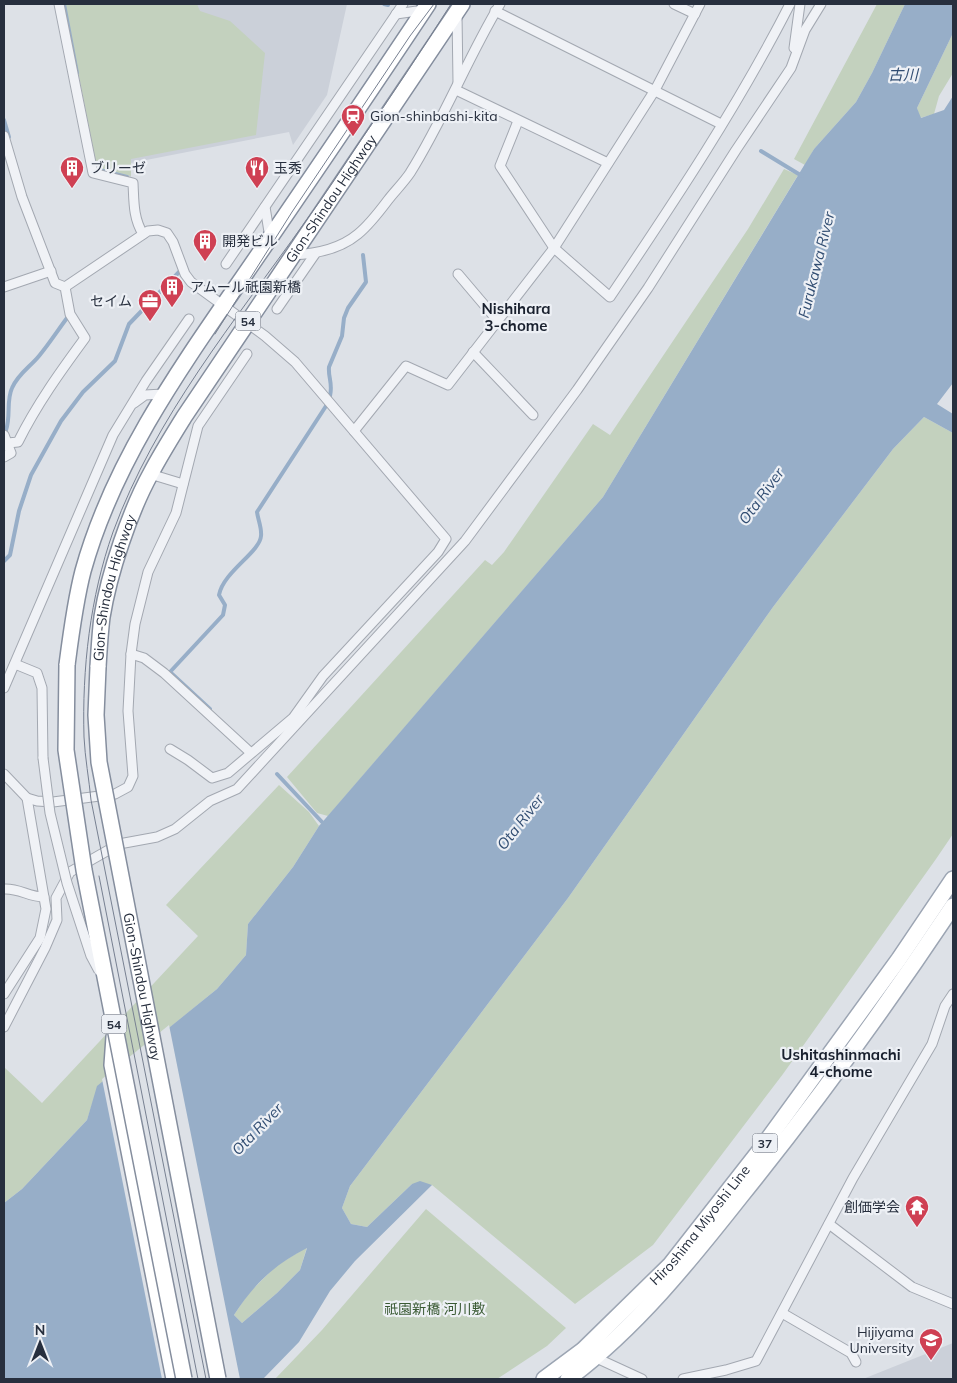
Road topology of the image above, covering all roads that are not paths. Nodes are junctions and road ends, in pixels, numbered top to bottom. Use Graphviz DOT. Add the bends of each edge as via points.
graph roads {
  1 [pos="59,4"];
  2 [pos="402,4"];
  3 [pos="674,4"];
  4 [pos="700,4"];
  5 [pos="790,4"];
  6 [pos="800,4"];
  7 [pos="821,4"];
  8 [pos="426,7"];
  9 [pos="460,8"];
  10 [pos="497,8"];
  11 [pos="396,14"];
  12 [pos="695,14"];
  13 [pos="791,68"];
  14 [pos="457,87"];
  15 [pos="655,90"];
  16 [pos="518,121"];
  17 [pos="722,124"];
  18 [pos="4,136"];
  19 [pos="608,163"];
  20 [pos="265,207"];
  21 [pos="143,234"];
  22 [pos="270,238"];
  23 [pos="554,248"];
  24 [pos="315,254"];
  25 [pos="293,255"];
  26 [pos="226,264"];
  27 [pos="50,271"];
  28 [pos="458,274"];
  29 [pos="4,287"];
  30 [pos="65,287"];
  31 [pos="224,306"];
  32 [pos="277,309"];
  33 [pos="189,319"];
  34 [pos="497,320"];
  35 [pos="247,322"];
  36 [pos="473,352"];
  37 [pos="247,354"];
  38 [pos="163,394"];
  39 [pos="130,406"];
  40 [pos="533,415"];
  41 [pos="354,431"];
  42 [pos="6,439"];
  43 [pos="4,457"];
  44 [pos="150,474"];
  45 [pos="184,484"];
  46 [pos="132,654"];
  47 [pos="15,664"];
  48 [pos="4,688"];
  49 [pos="170,750"];
  50 [pos="251,753"];
  51 [pos="4,774"];
  52 [pos="27,798"];
  53 [pos="953,879"];
  54 [pos="4,889"];
  55 [pos="44,897"];
  56 [pos="953,906"];
  57 [pos="107,987"];
  58 [pos="4,994"];
  59 [pos="953,994"];
  60 [pos="115,1026"];
  61 [pos="4,1028"];
  62 [pos="829,1224"];
  63 [pos="953,1304"];
  64 [pos="782,1313"];
  65 [pos="583,1350"];
  66 [pos="596,1358"];
  67 [pos="856,1362"];
  68 [pos="576,1377"];
  69 [pos="174,1379"];
  70 [pos="184,1379"];
  71 [pos="218,1379"];
  72 [pos="544,1379"];
  73 [pos="642,1379"];
  74 [pos="684,1379"];
  1 -- 21 [label="street" via="93,173 133,182 137,226"];
  2 -- 11 [label="street"];
  3 -- 12 [label="street"];
  4 -- 12 [label="street"];
  5 -- 17 [label="street"];
  6 -- 13 [label="street"];
  7 -- 13 [label="street" via="804,30"];
  8 -- 11 [label="street"];
  8 -- 22 [label="main road, Gion-Shindou Highway / 54"];
  9 -- 14 [label="street"];
  9 -- 25 [label="main road, Gion-Shindou Highway / 54"];
  10 -- 14 [label="street"];
  10 -- 15 [label="street"];
  11 -- 20 [label="street"];
  12 -- 15 [label="street"];
  13 -- 61 [label="street" via="637,304 465,541 237,788 210,801 175,829 157,838 119,844 70,872 56,898 57,920 46,948"];
  14 -- 16 [label="street"];
  14 -- 24 [label="street" via="409,174 377,214 358,235"];
  15 -- 17 [label="street"];
  15 -- 19 [label="street"];
  16 -- 19 [label="street"];
  16 -- 23 [label="street" via="500,166"];
  17 -- 23 [label="street" via="610,297"];
  18 -- 27 [label="street" via="22,197"];
  19 -- 23 [label="street"];
  20 -- 22 [label="street"];
  20 -- 26 [label="street"];
  21 -- 30 [label="street"];
  21 -- 31 [label="street" via="153,230 168,233 188,278"];
  22 -- 31 [label="main road, Gion-Shindou Highway / 54"];
  23 -- 34 [label="street"];
  24 -- 25 [label="street"];
  24 -- 32 [label="street"];
  25 -- 35 [label="main road, Gion-Shindou Highway / 54"];
  27 -- 29 [label="street"];
  27 -- 30 [label="street" via="55,283"];
  28 -- 34 [label="street"];
  30 -- 42 [label="street" via="70,314 85,338 33,411 18,442"];
  31 -- 35 [label="street"];
  31 -- 38 [label="main road, Gion-Shindou Highway / 54"];
  33 -- 39 [label="street"];
  34 -- 36 [label="street"];
  35 -- 41 [label="street" via="295,362"];
  35 -- 44 [label="main road, Gion-Shindou Highway / 54"];
  36 -- 40 [label="street"];
  36 -- 41 [label="street" via="448,385 406,366"];
  37 -- 45 [label="street" via="198,426"];
  38 -- 39 [label="street" via="145,395"];
  38 -- 57 [label="main road, Gion-Shindou Highway / 54, bridge" via="114,485 99,525 83,571 67,665 66,750 84,870"];
  39 -- 47 [label="street" via="113,435"];
  41 -- 50 [label="street" via="446,538 438,552 323,676 293,718"];
  42 -- 43 [label="street" via="11,453"];
  44 -- 45 [label="street"];
  44 -- 71 [label="main road, Gion-Shindou Highway / 54, bridge" via="122,544 102,618 96,714 99,762"];
  45 -- 46 [label="street" via="176,513 148,572 135,624"];
  46 -- 50 [label="street" via="144,658 164,673"];
  46 -- 52 [label="street" via="128,711 134,776 128,787 115,794 53,802"];
  47 -- 48 [label="street"];
  47 -- 57 [label="street, bridge" via="37,673 42,688 43,758 50,813 67,883 92,956"];
  49 -- 50 [label="street" via="212,778 228,772"];
  51 -- 52 [label="street"];
  52 -- 55 [label="street"];
  53 -- 65 [label="main road, Hiroshima Miyoshi Line / 37" via="760,1150 670,1264"];
  54 -- 55 [label="street" via="14,888 34,897"];
  55 -- 58 [label="street" via="46,908 40,938"];
  56 -- 66 [label="main road, Hiroshima Miyoshi Line / 37" via="906,976 766,1165 678,1275"];
  57 -- 60 [label="main road, Gion-Shindou Highway / 54, bridge"];
  59 -- 62 [label="street" via="945,1006 932,1044"];
  60 -- 69 [label="main road, Gion-Shindou Highway / 54, bridge" via="112,1065"];
  60 -- 70 [label="main road, Gion-Shindou Highway / 54, bridge"];
  62 -- 63 [label="street" via="912,1287"];
  62 -- 64 [label="street"];
  64 -- 67 [label="street" via="851,1353"];
  64 -- 74 [label="street" via="756,1361"];
  65 -- 66 [label="street"];
  65 -- 72 [label="main road, Hiroshima Miyoshi Line / 37"];
  66 -- 68 [label="main road, Hiroshima Miyoshi Line / 37"];
  66 -- 73 [label="street"];
}
